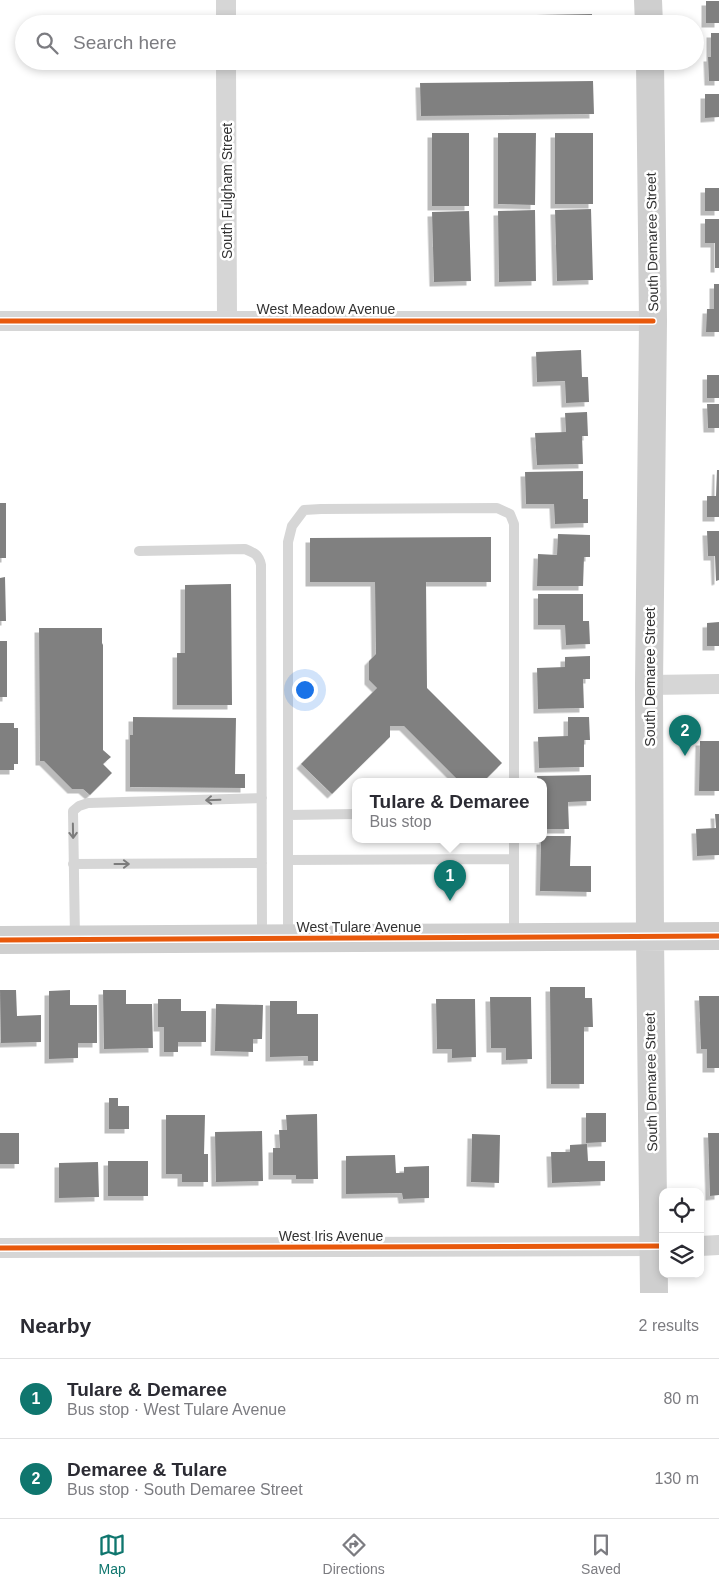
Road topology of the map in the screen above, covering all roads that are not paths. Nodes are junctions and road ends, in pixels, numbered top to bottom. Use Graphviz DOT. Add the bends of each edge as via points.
graph roads {
  1 [pos="226,0"];
  2 [pos="648,0"];
  3 [pos="226,15"];
  4 [pos="649,15"];
  5 [pos="226,70"];
  6 [pos="650,70"];
  7 [pos="227,320"];
  8 [pos="653,321"];
  9 [pos="0,322"];
  10 [pos="139,551"];
  11 [pos="719,684"];
  12 [pos="649,685"];
  13 [pos="514,778"];
  14 [pos="262,798"];
  15 [pos="352,814"];
  16 [pos="288,815"];
  17 [pos="514,843"];
  18 [pos="514,859"];
  19 [pos="288,860"];
  20 [pos="262,863"];
  21 [pos="74,864"];
  22 [pos="650,936"];
  23 [pos="719,936"];
  24 [pos="514,937"];
  25 [pos="275,938"];
  26 [pos="75,939"];
  27 [pos="0,940"];
  28 [pos="719,1245"];
  29 [pos="658,1246"];
  30 [pos="704,1246"];
  31 [pos="0,1248"];
  32 [pos="654,1293"];
  1 -- 3 [label="street"];
  2 -- 4 [label="main road"];
  5 -- 7 [label="street, South Fulgham Street"];
  6 -- 8 [label="main road, South Demaree Street"];
  7 -- 8 [label="street, West Meadow Avenue"];
  7 -- 9 [label="street, West Meadow Avenue"];
  8 -- 12 [label="main road, South Demaree Street"];
  10 -- 14 [label="lane" via="245,550 259,557"];
  11 -- 12 [label="street"];
  12 -- 22 [label="main road, South Demaree Street"];
  13 -- 16 [label="lane" via="514,524 510,514 497,508 304,510 292,526 288,542"];
  14 -- 20 [label="lane"];
  14 -- 21 [label="lane, one-way" via="88,803 79,806 73,812"];
  15 -- 16 [label="lane"];
  16 -- 19 [label="lane"];
  17 -- 18 [label="lane"];
  18 -- 19 [label="lane"];
  18 -- 24 [label="lane"];
  19 -- 25 [label="lane"];
  21 -- 20 [label="lane, one-way"];
  20 -- 25 [label="lane"];
  21 -- 26 [label="lane"];
  22 -- 23 [label="main road, West Tulare Avenue"];
  22 -- 24 [label="main road, West Tulare Avenue"];
  22 -- 29 [label="main road, South Demaree Street"];
  24 -- 25 [label="main road, West Tulare Avenue"];
  25 -- 26 [label="main road, West Tulare Avenue"];
  26 -- 27 [label="main road, West Tulare Avenue"];
  28 -- 30 [label="street"];
  29 -- 31 [label="street, West Iris Avenue"];
  29 -- 32 [label="main road, South Demaree Street"];
}
